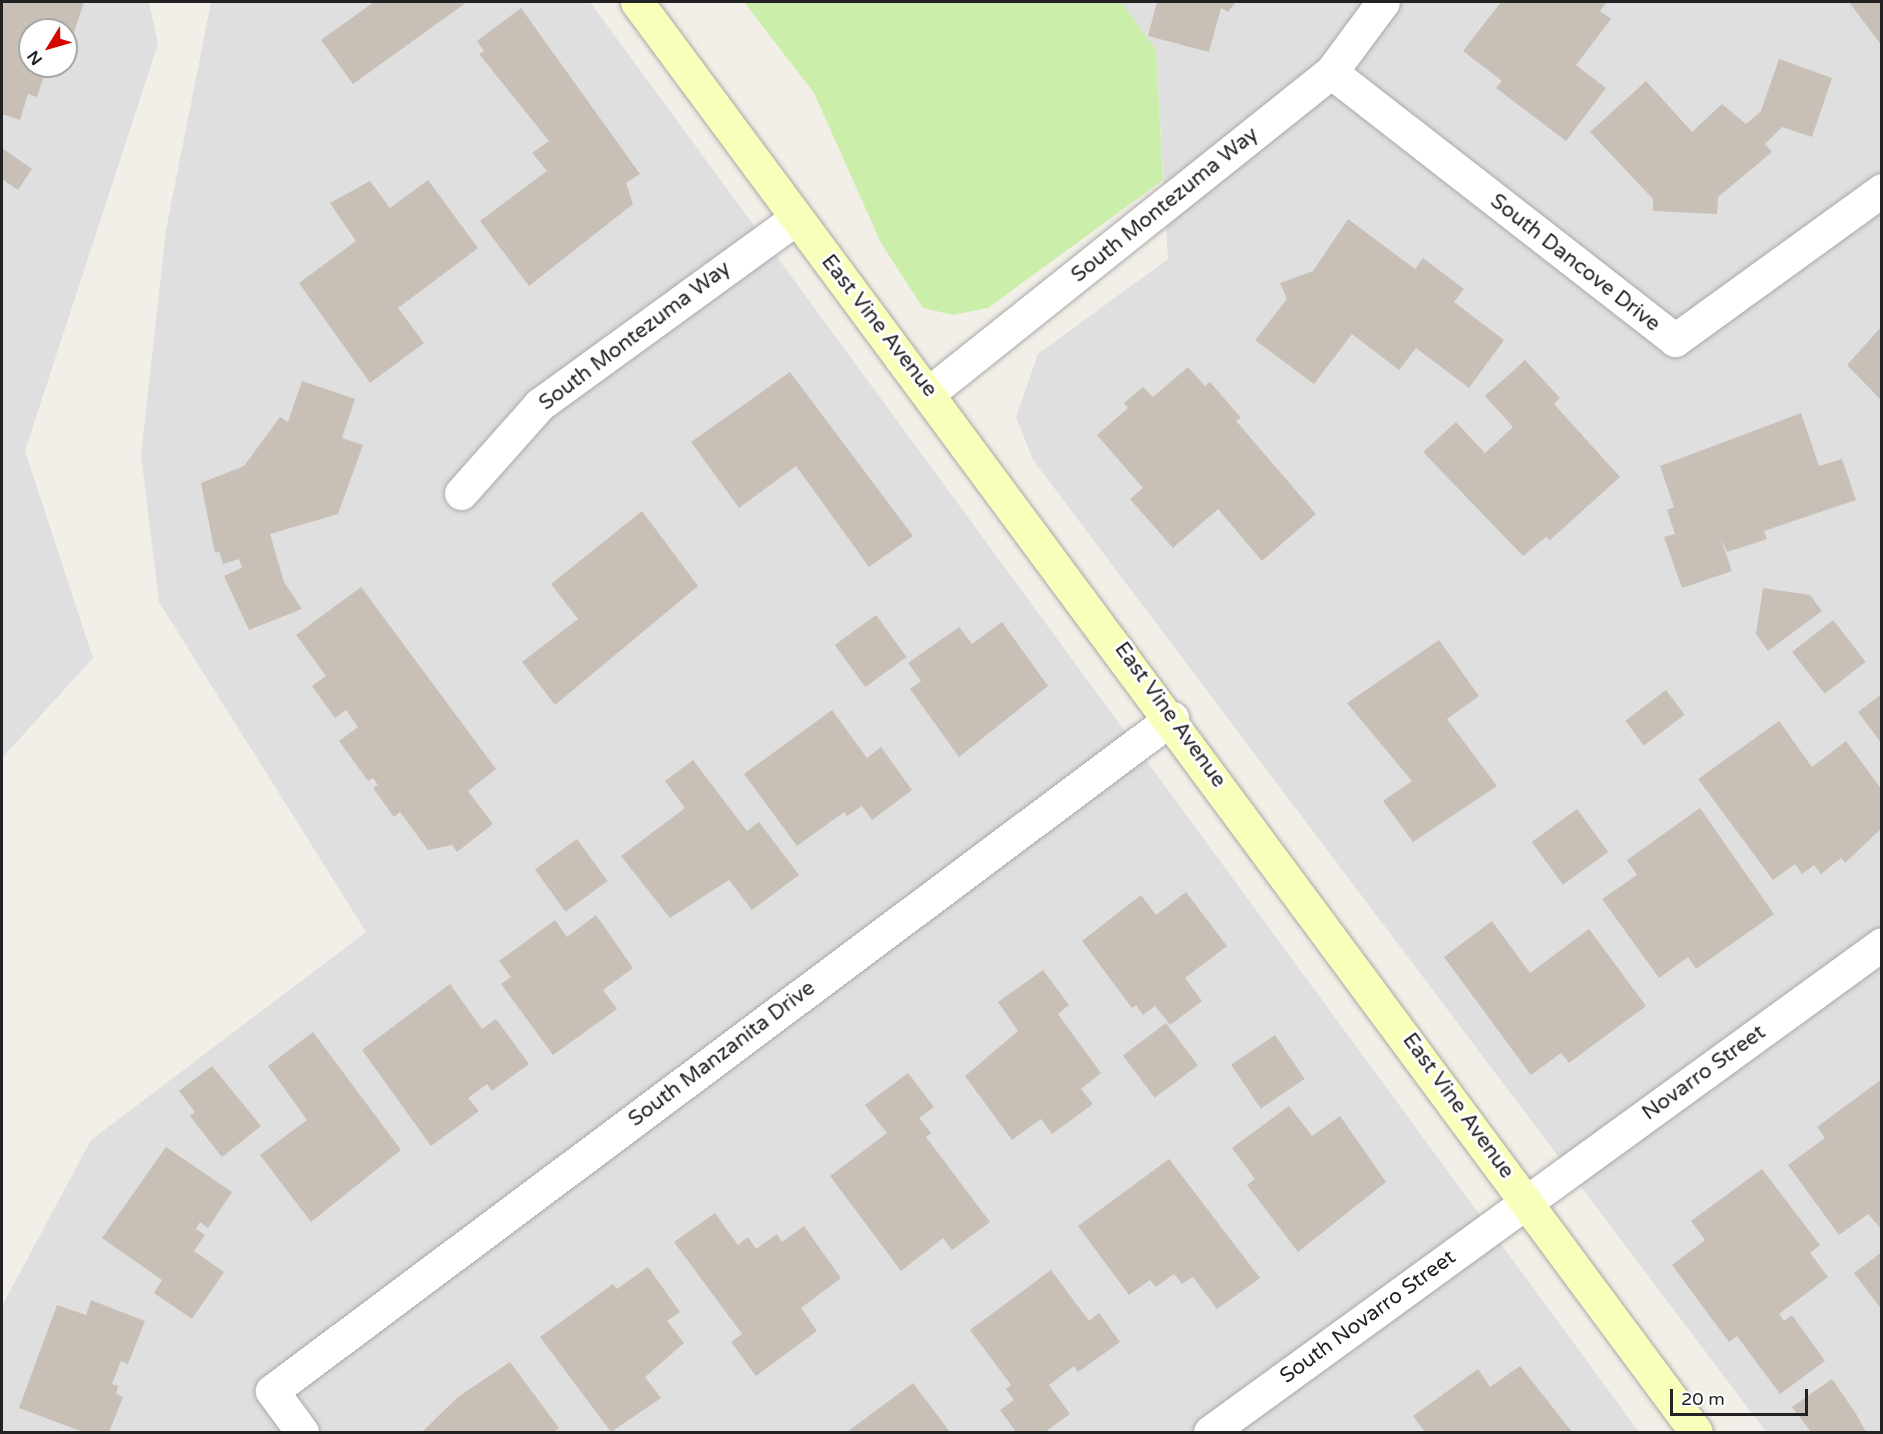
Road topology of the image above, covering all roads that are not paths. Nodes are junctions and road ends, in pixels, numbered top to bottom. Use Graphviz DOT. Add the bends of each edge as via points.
graph roads {
  1 [pos="637,2"];
  2 [pos="1383,2"];
  3 [pos="1331,72"];
  4 [pos="1881,190"];
  5 [pos="795,218"];
  6 [pos="930,392"];
  7 [pos="461,493"];
  8 [pos="1172,718"];
  9 [pos="1881,944"];
  10 [pos="1527,1201"];
  11 [pos="302,1432"];
  12 [pos="1210,1432"];
  13 [pos="1696,1432"];
  1 -- 5 [label="street, East Vine Avenue"];
  2 -- 3 [label="street, South Montezuma Way"];
  3 -- 4 [label="street, South Dancove Drive" via="1675,340"];
  3 -- 6 [label="street, South Montezuma Way"];
  5 -- 6 [label="street, East Vine Avenue"];
  5 -- 7 [label="street, South Montezuma Way" via="539,405"];
  6 -- 8 [label="street, East Vine Avenue"];
  8 -- 10 [label="street, East Vine Avenue"];
  8 -- 11 [label="street, South Manzanita Drive" via="272,1391"];
  9 -- 10 [label="street, Novarro Street"];
  10 -- 12 [label="street, South Novarro Street"];
  10 -- 13 [label="street, East Vine Avenue"];
}
